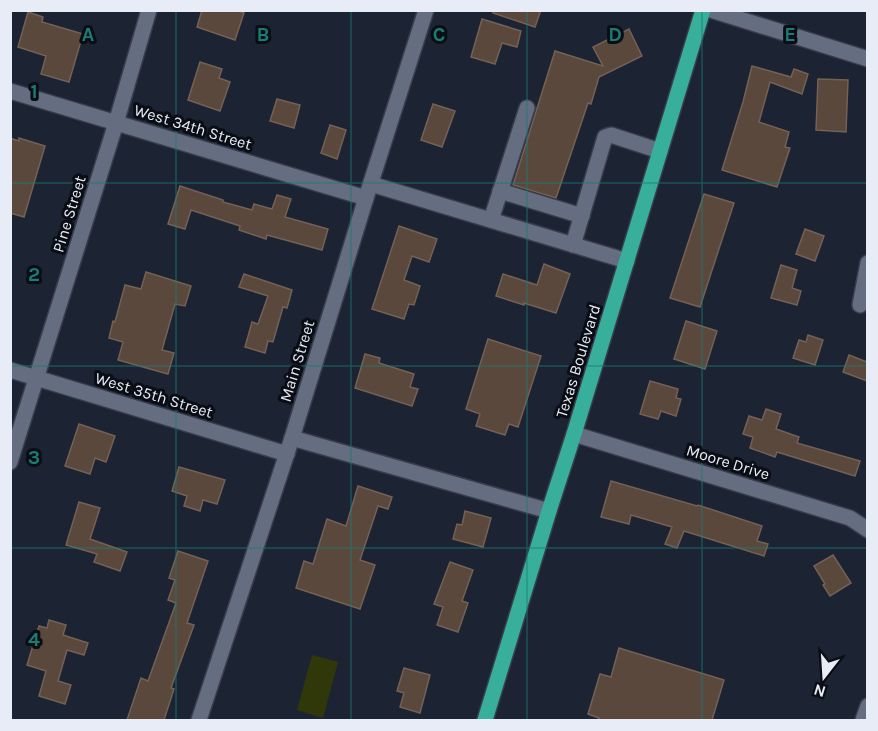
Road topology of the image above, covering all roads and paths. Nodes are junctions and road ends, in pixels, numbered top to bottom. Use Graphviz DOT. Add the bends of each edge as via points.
graph roads {
  1 [pos="149,10"];
  2 [pos="426,10"];
  3 [pos="703,10"];
  4 [pos="711,10"];
  5 [pos="867,59"];
  6 [pos="10,91"];
  7 [pos="527,108"];
  8 [pos="116,123"];
  9 [pos="660,151"];
  10 [pos="368,191"];
  11 [pos="500,191"];
  12 [pos="582,216"];
  13 [pos="490,220"];
  14 [pos="573,245"];
  15 [pos="627,261"];
  16 [pos="867,263"];
  17 [pos="860,305"];
  18 [pos="10,370"];
  19 [pos="37,378"];
  20 [pos="574,434"];
  21 [pos="292,438"];
  22 [pos="286,454"];
  23 [pos="10,462"];
  24 [pos="549,511"];
  25 [pos="867,530"];
  26 [pos="867,706"];
  27 [pos="199,720"];
  28 [pos="485,720"];
  29 [pos="863,720"];
  1 -- 8 [label="street, Pine Street"];
  2 -- 10 [label="street, Main Street"];
  3 -- 9 [label="main road, Texas Boulevard"];
  4 -- 5 [label="street"];
  6 -- 8 [label="street, West 34th Street"];
  7 -- 11 [label="street"];
  8 -- 10 [label="street, West 34th Street"];
  8 -- 19 [label="street, Pine Street"];
  9 -- 12 [label="street" via="611,135 605,137"];
  9 -- 15 [label="main road, Texas Boulevard"];
  10 -- 13 [label="street, West 34th Street"];
  10 -- 21 [label="street, Main Street"];
  11 -- 12 [label="street"];
  11 -- 13 [label="street"];
  12 -- 14 [label="street"];
  13 -- 14 [label="street, West 34th Street"];
  14 -- 15 [label="street, West 34th Street"];
  15 -- 20 [label="main road, Texas Boulevard"];
  16 -- 17 [label="street"];
  18 -- 19 [label="street, West 35th Street"];
  19 -- 22 [label="street, West 35th Street"];
  19 -- 23 [label="street, Pine Street"];
  20 -- 24 [label="main road, Texas Boulevard"];
  20 -- 25 [label="street, Moore Drive" via="850,518"];
  21 -- 22 [label="street, Main Street"];
  21 -- 24 [label="street"];
  22 -- 27 [label="street, Main Street"];
  24 -- 28 [label="main road, Texas Boulevard"];
  26 -- 29 [label="street"];
}
